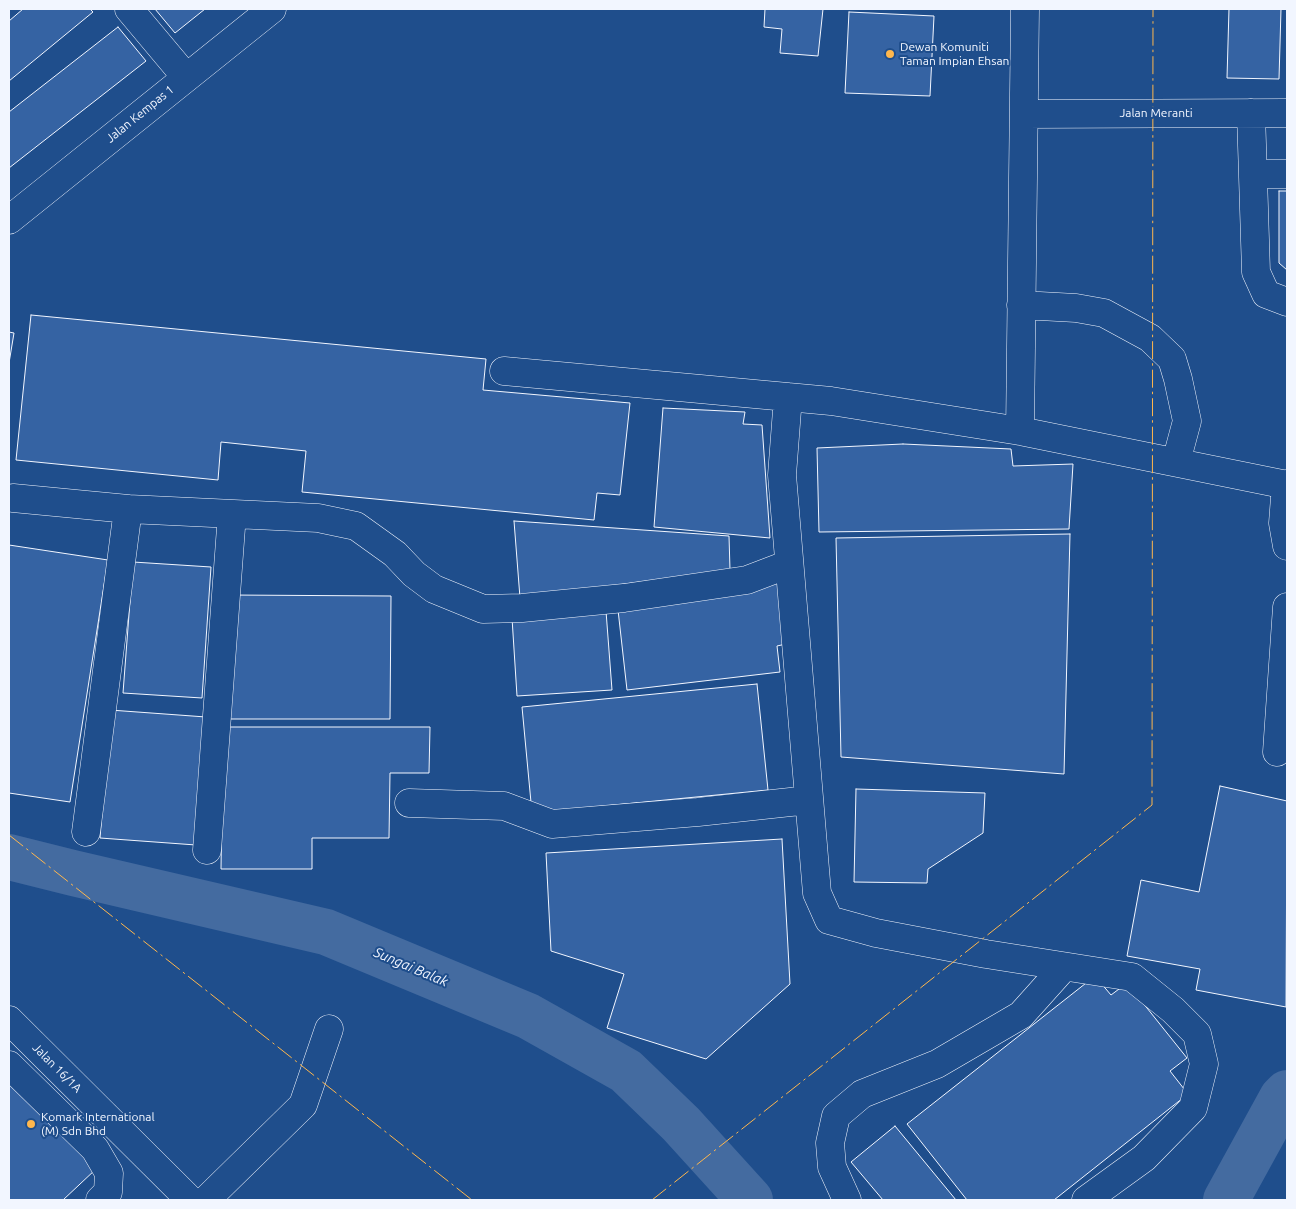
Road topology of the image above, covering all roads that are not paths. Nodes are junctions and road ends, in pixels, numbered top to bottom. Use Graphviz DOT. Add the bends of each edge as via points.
graph roads {
  1 [pos="129,9"];
  2 [pos="272,9"];
  3 [pos="1025,9"];
  4 [pos="186,77"];
  5 [pos="1251,113"];
  6 [pos="1287,113"];
  7 [pos="1024,114"];
  8 [pos="1253,174"];
  9 [pos="1287,174"];
  10 [pos="9,220"];
  11 [pos="1276,298"];
  12 [pos="1021,305"];
  13 [pos="504,371"];
  14 [pos="788,397"];
  15 [pos="1020,431"];
  16 [pos="1176,462"];
  17 [pos="1287,484"];
  18 [pos="13,498"];
  19 [pos="128,510"];
  20 [pos="232,514"];
  21 [pos="1287,546"];
  22 [pos="789,564"];
  23 [pos="1287,617"];
  24 [pos="1276,752"];
  25 [pos="809,800"];
  26 [pos="409,803"];
  27 [pos="86,832"];
  28 [pos="207,850"];
  29 [pos="1064,967"];
  30 [pos="9,1020"];
  31 [pos="329,1029"];
  32 [pos="9,1065"];
  33 [pos="100,1200"];
  34 [pos="190,1200"];
  35 [pos="206,1200"];
  36 [pos="847,1200"];
  37 [pos="1086,1200"];
  1 -- 4 [label="street"];
  2 -- 4 [label="street, Jalan Kempas 1"];
  3 -- 7 [label="street"];
  4 -- 10 [label="street, Jalan Kempas 1"];
  5 -- 6 [label="street, Jalan Meranti"];
  5 -- 7 [label="street, Jalan Meranti"];
  5 -- 8 [label="street"];
  7 -- 12 [label="street"];
  8 -- 9 [label="street"];
  8 -- 11 [label="street" via="1256,272"];
  12 -- 15 [label="street"];
  12 -- 16 [label="street" via="1104,313 1150,338 1172,359 1187,421"];
  13 -- 14 [label="street"];
  14 -- 15 [label="street"];
  14 -- 22 [label="street" via="782,475"];
  15 -- 16 [label="street"];
  16 -- 17 [label="street"];
  17 -- 21 [label="street" via="1283,523"];
  18 -- 19 [label="street"];
  19 -- 20 [label="street"];
  19 -- 27 [label="street"];
  20 -- 22 [label="street" via="318,518 356,526 395,554 434,590 483,609 624,598 747,580"];
  20 -- 28 [label="street"];
  22 -- 25 [label="street"];
  23 -- 24 [label="street"];
  25 -- 26 [label="street" via="552,824 504,806"];
  25 -- 29 [label="street" via="817,893 829,920 876,933"];
  29 -- 36 [label="street" via="1021,1015 936,1064 862,1094 836,1116 830,1143 832,1167"];
  29 -- 37 [label="street" via="1132,978 1173,1010 1197,1034 1204,1064 1193,1108 1144,1158"];
  30 -- 34 [label="street, Jalan 16/1A"];
  31 -- 35 [label="street" via="303,1105"];
  32 -- 33 [label="street" via="95,1150 109,1173 108,1192"];
}
